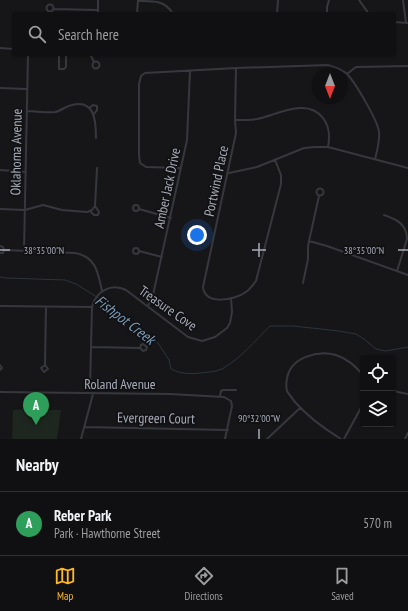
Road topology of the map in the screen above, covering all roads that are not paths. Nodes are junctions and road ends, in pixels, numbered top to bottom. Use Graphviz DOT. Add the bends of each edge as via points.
graph roads {
  1 [pos="98,0"];
  2 [pos="138,0"];
  3 [pos="278,0"];
  4 [pos="329,0"];
  5 [pos="359,0"];
  6 [pos="403,0"];
  7 [pos="54,9"];
  8 [pos="98,10"];
  9 [pos="137,12"];
  10 [pos="172,12"];
  11 [pos="277,12"];
  12 [pos="327,12"];
  13 [pos="368,12"];
  14 [pos="396,22"];
  15 [pos="407,23"];
  16 [pos="0,48"];
  17 [pos="12,49"];
  18 [pos="28,56"];
  19 [pos="59,56"];
  20 [pos="66,56"];
  21 [pos="91,56"];
  22 [pos="94,62"];
  23 [pos="408,66"];
  24 [pos="236,68"];
  25 [pos="337,68"];
  26 [pos="190,70"];
  27 [pos="348,73"];
  28 [pos="348,76"];
  29 [pos="0,88"];
  30 [pos="26,89"];
  31 [pos="89,108"];
  32 [pos="27,111"];
  33 [pos="94,114"];
  34 [pos="235,120"];
  35 [pos="96,138"];
  36 [pos="328,148"];
  37 [pos="375,159"];
  38 [pos="275,160"];
  39 [pos="97,168"];
  40 [pos="181,168"];
  41 [pos="408,168"];
  42 [pos="0,170"];
  43 [pos="26,172"];
  44 [pos="229,173"];
  45 [pos="319,196"];
  46 [pos="95,206"];
  47 [pos="0,209"];
  48 [pos="139,209"];
  49 [pos="25,210"];
  50 [pos="90,211"];
  51 [pos="384,215"];
  52 [pos="171,218"];
  53 [pos="407,229"];
  54 [pos="309,241"];
  55 [pos="0,246"];
  56 [pos="4,250"];
  57 [pos="24,251"];
  58 [pos="139,252"];
  59 [pos="0,253"];
  60 [pos="162,257"];
  61 [pos="397,271"];
  62 [pos="408,275"];
  63 [pos="303,283"];
  64 [pos="102,291"];
  65 [pos="231,298"];
  66 [pos="0,306"];
  67 [pos="148,306"];
  68 [pos="46,307"];
  69 [pos="92,307"];
  70 [pos="91,347"];
  71 [pos="140,348"];
  72 [pos="0,365"];
  73 [pos="45,366"];
  74 [pos="0,370"];
  75 [pos="360,372"];
  76 [pos="90,388"];
  77 [pos="236,390"];
  78 [pos="0,392"];
  79 [pos="396,392"];
  80 [pos="34,393"];
  81 [pos="93,394"];
  82 [pos="408,394"];
  83 [pos="220,396"];
  84 [pos="34,406"];
  85 [pos="300,408"];
  86 [pos="360,410"];
  87 [pos="84,427"];
  88 [pos="228,430"];
  89 [pos="408,432"];
  90 [pos="81,439"];
  91 [pos="225,439"];
  92 [pos="268,439"];
  93 [pos="341,439"];
  94 [pos="344,439"];
  95 [pos="405,439"];
  1 -- 8 [label="street"];
  2 -- 9 [label="street"];
  2 -- 10 [label="street" via="163,2"];
  3 -- 11 [label="street"];
  4 -- 12 [label="street"];
  5 -- 13 [label="street"];
  6 -- 15 [label="street"];
  7 -- 8 [label="street"];
  14 -- 15 [label="street"];
  16 -- 17 [label="street"];
  18 -- 30 [label="street, Oklahoma Avenue"];
  19 -- 20 [label="street" via="59,69 66,67"];
  21 -- 22 [label="street"];
  23 -- 27 [label="street" via="356,67"];
  24 -- 25 [label="street"];
  24 -- 26 [label="street"];
  24 -- 34 [label="street, Portwind Place"];
  26 -- 40 [label="street, Amber Jack Drive" via="188,136"];
  26 -- 40 [label="street" via="148,72 141,76 138,84 140,163 146,167"];
  28 -- 37 [label="street" via="376,121 379,135"];
  29 -- 30 [label="street"];
  30 -- 32 [label="street, Oklahoma Avenue"];
  31 -- 32 [label="street" via="79,104 57,112"];
  31 -- 33 [label="street"];
  31 -- 33 [label="street" via="97,106"];
  32 -- 43 [label="street, Oklahoma Avenue"];
  33 -- 35 [label="street"];
  34 -- 36 [label="street" via="256,119 297,108 308,108 318,113 326,122 329,132"];
  34 -- 44 [label="street, Portwind Place" via="236,133"];
  36 -- 37 [label="street"];
  36 -- 38 [label="street" via="304,148"];
  37 -- 41 [label="street"];
  38 -- 44 [label="street" via="253,169"];
  38 -- 65 [label="street" via="281,175 281,184 258,276 247,292"];
  39 -- 46 [label="street"];
  40 -- 52 [label="street, Amber Jack Drive"];
  42 -- 43 [label="street"];
  43 -- 49 [label="street, Oklahoma Avenue"];
  44 -- 65 [label="street, Portwind Place" via="202,287 206,295 215,299"];
  45 -- 54 [label="street"];
  46 -- 50 [label="street"];
  46 -- 50 [label="street" via="98,215"];
  47 -- 49 [label="street"];
  48 -- 52 [label="street"];
  49 -- 50 [label="street" via="43,205 62,210"];
  49 -- 57 [label="street, Oklahoma Avenue"];
  51 -- 53 [label="street" via="399,221"];
  52 -- 60 [label="street, Amber Jack Drive"];
  53 -- 61 [label="street" via="407,239"];
  54 -- 61 [label="street"];
  54 -- 63 [label="street"];
  55 -- 56 [label="street"];
  56 -- 57 [label="street"];
  56 -- 59 [label="street"];
  57 -- 64 [label="street" via="75,253 84,256 98,270"];
  58 -- 60 [label="street"];
  60 -- 67 [label="street, Amber Jack Drive"];
  61 -- 62 [label="street"];
  64 -- 67 [label="street, Treasure Cove" via="112,288 126,290"];
  64 -- 69 [label="street"];
  65 -- 67 [label="street, Treasure Cove" via="232,312 227,328 215,338 205,340 188,337"];
  66 -- 68 [label="street"];
  68 -- 69 [label="street"];
  68 -- 73 [label="street"];
  69 -- 70 [label="street"];
  70 -- 71 [label="street"];
  70 -- 76 [label="street"];
  72 -- 74 [label="street"];
  75 -- 85 [label="street" via="350,361 331,354 319,354 299,360 289,370 286,386"];
  77 -- 83 [label="street, Roland Avenue" via="222,390"];
  78 -- 80 [label="street, Roland Avenue"];
  79 -- 82 [label="street"];
  80 -- 81 [label="street, Roland Avenue"];
  80 -- 84 [label="street"];
  81 -- 83 [label="street, Roland Avenue"];
  81 -- 87 [label="street"];
  83 -- 88 [label="street" via="226,397 232,403"];
  85 -- 92 [label="street"];
  85 -- 93 [label="street" via="320,426"];
  86 -- 94 [label="street"];
  87 -- 88 [label="street, Evergreen Court"];
  87 -- 90 [label="street"];
  88 -- 91 [label="street"];
  89 -- 95 [label="street"];
}
